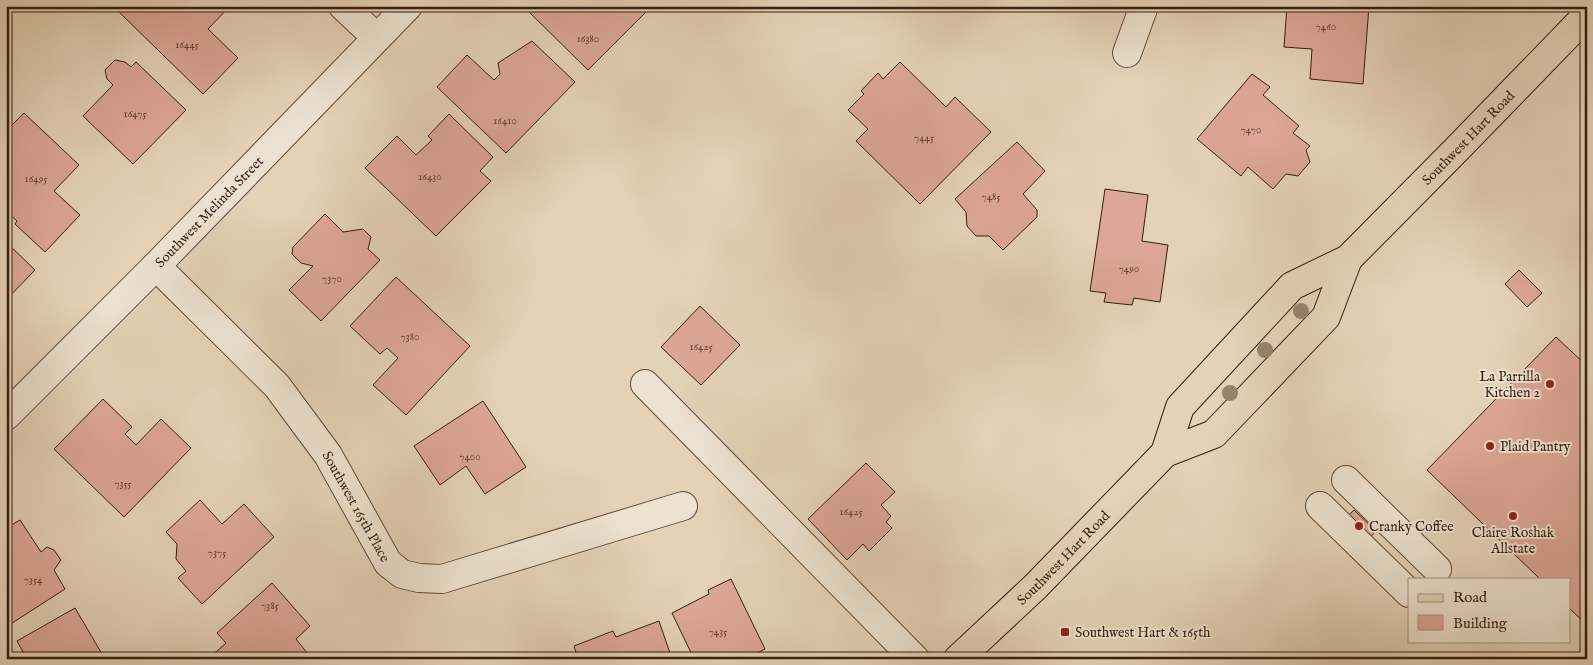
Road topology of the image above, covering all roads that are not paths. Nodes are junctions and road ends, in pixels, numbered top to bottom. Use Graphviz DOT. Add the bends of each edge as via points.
graph roads {
  1 [pos="343,6"];
  2 [pos="408,6"];
  3 [pos="1144,6"];
  4 [pos="1587,15"];
  5 [pos="376,38"];
  6 [pos="1127,53"];
  7 [pos="1348,259"];
  8 [pos="156,266"];
  9 [pos="645,384"];
  10 [pos="6,416"];
  11 [pos="1165,453"];
  12 [pos="1346,480"];
  13 [pos="684,506"];
  14 [pos="1320,506"];
  15 [pos="1437,569"];
  16 [pos="1408,592"];
  17 [pos="915,659"];
  18 [pos="958,659"];
  1 -- 5 [label="street"];
  2 -- 5 [label="street, Southwest Melinda Street"];
  3 -- 6 [label="street"];
  4 -- 7 [label="main road, Southwest Hart Road"];
  5 -- 8 [label="street, Southwest Melinda Street"];
  7 -- 11 [label="main road, Southwest Hart Road" via="1292,286 1180,407"];
  7 -- 11 [label="main road, Southwest Hart Road" via="1326,317 1214,434"];
  8 -- 10 [label="street, Southwest Melinda Street"];
  8 -- 13 [label="street, Southwest 165th Place" via="277,386 328,455 388,563 402,574 442,580"];
  9 -- 17 [label="street"];
  11 -- 18 [label="main road, Southwest Hart Road" via="1036,586"];
  12 -- 15 [label="street"];
  14 -- 16 [label="street"];
}
